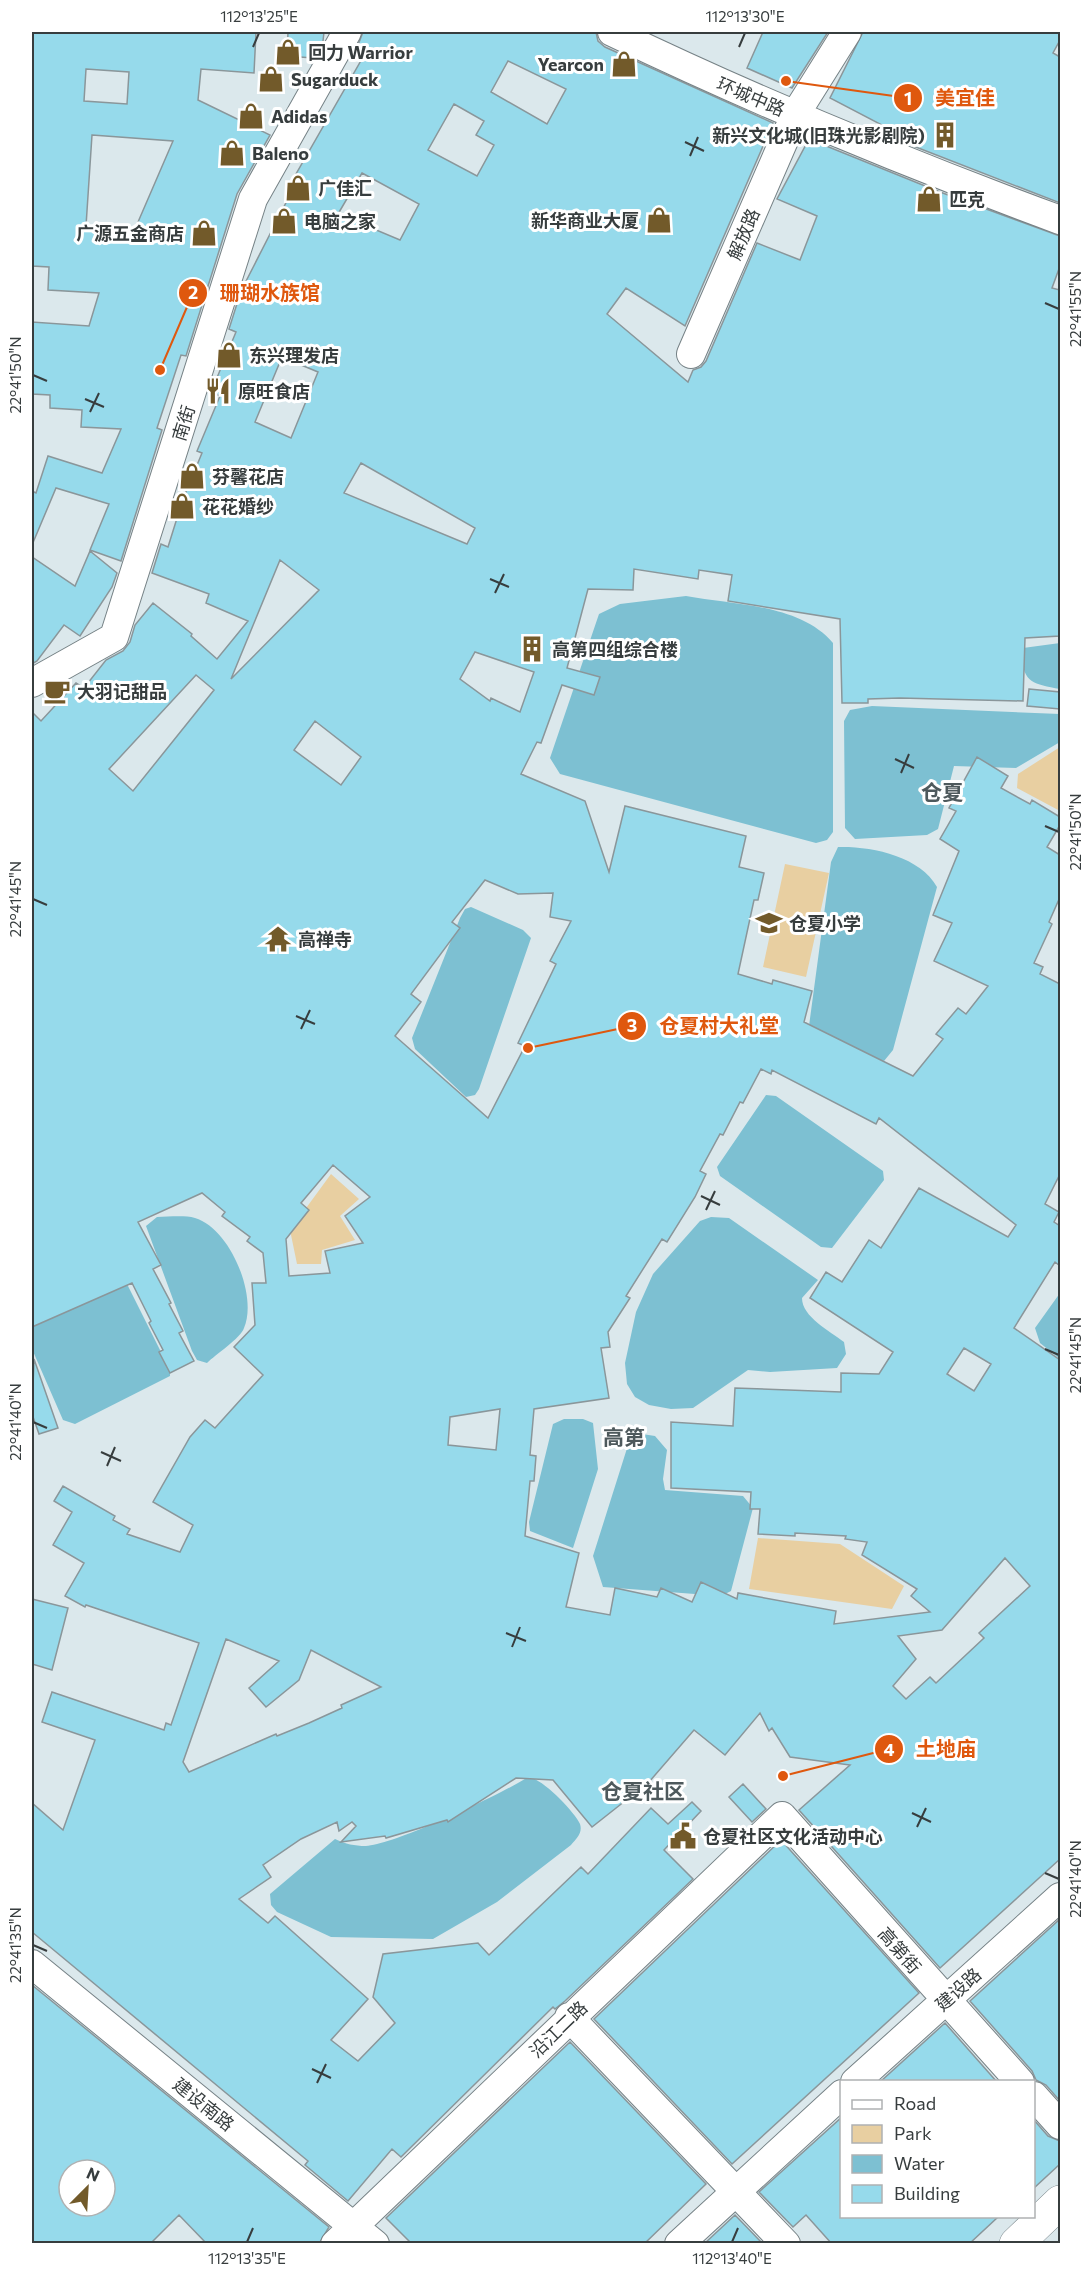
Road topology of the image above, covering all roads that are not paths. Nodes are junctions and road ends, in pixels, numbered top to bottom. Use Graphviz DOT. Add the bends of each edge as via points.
graph roads {
  1 [pos="347,32"];
  2 [pos="612,32"];
  3 [pos="847,32"];
  4 [pos="795,115"];
  5 [pos="1060,220"];
  6 [pos="691,354"];
  7 [pos="32,683"];
  8 [pos="782,1816"];
  9 [pos="1060,1897"];
  10 [pos="32,1964"];
  11 [pos="945,2001"];
  12 [pos="569,2017"];
  13 [pos="857,2080"];
  14 [pos="1018,2080"];
  15 [pos="840,2096"];
  16 [pos="1035,2097"];
  17 [pos="1060,2125"];
  18 [pos="737,2190"];
  19 [pos="1060,2202"];
  20 [pos="1060,2229"];
  21 [pos="344,2234"];
  22 [pos="375,2244"];
  23 [pos="679,2244"];
  24 [pos="786,2244"];
  25 [pos="1016,2244"];
  26 [pos="1044,2244"];
  1 -- 7 [label="street, 南街" via="253,199 114,638"];
  2 -- 4 [label="street, 环城中路"];
  3 -- 4 [label="street, 解放路"];
  4 -- 5 [label="street, 环城中路" via="930,172"];
  4 -- 6 [label="street, 解放路"];
  8 -- 11 [label="street, 高第街"];
  8 -- 12 [label="street, 沿江二路"];
  9 -- 11 [label="street, 建设路"];
  10 -- 21 [label="street, 建设南路"];
  11 -- 13 [label="street, 建设路"];
  11 -- 14 [label="street, 高第街"];
  12 -- 18 [label="street"];
  12 -- 21 [label="street, 沿江二路"];
  15 -- 18 [label="street"];
  16 -- 17 [label="street"];
  18 -- 23 [label="street"];
  18 -- 24 [label="street"];
  19 -- 25 [label="main road"];
  20 -- 26 [label="main road"];
  21 -- 22 [label="street, 建设南路"];
}
